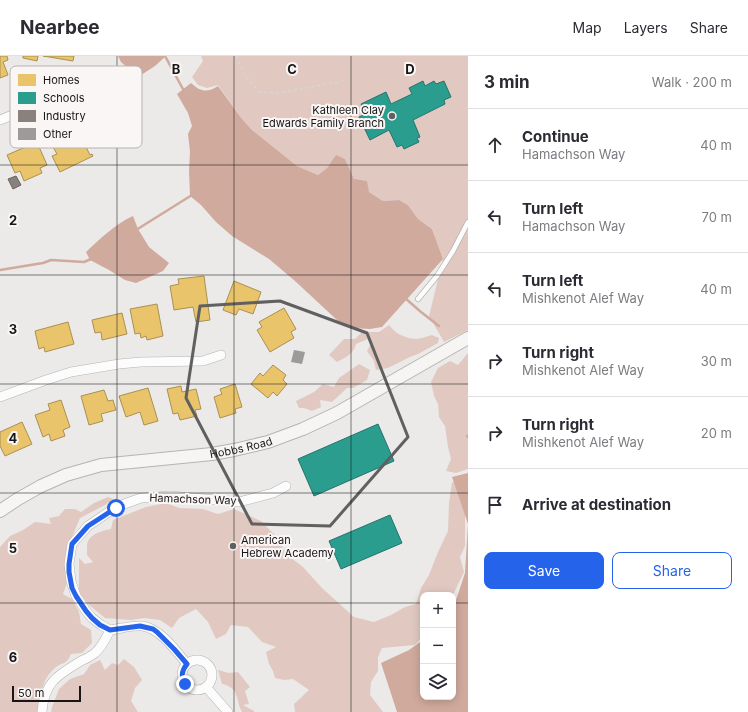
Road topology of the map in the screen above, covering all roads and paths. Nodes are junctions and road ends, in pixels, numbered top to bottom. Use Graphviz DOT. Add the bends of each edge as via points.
graph roads {
  1 [pos="236,56"];
  2 [pos="343,81"];
  3 [pos="10,116"];
  4 [pos="0,120"];
  5 [pos="468,222"];
  6 [pos="418,299"];
  7 [pos="468,338"];
  8 [pos="221,355"];
  9 [pos="0,397"];
  10 [pos="286,486"];
  11 [pos="0,511"];
  12 [pos="110,630"];
  13 [pos="187,664"];
  14 [pos="206,687"];
  15 [pos="42,712"];
  16 [pos="228,712"];
  1 -- 2 [label="path" via="245,76 260,92 279,93"];
  3 -- 4 [label="street"];
  5 -- 6 [label="lane" via="437,276"];
  7 -- 11 [label="street, Hobbs Road" via="337,413 296,432 268,442 212,454 101,465 66,475 41,486"];
  8 -- 9 [label="street" via="203,361 141,362 71,372"];
  10 -- 12 [label="street, Hamachson Way" via="273,493 239,502 170,496 141,498 116,508 88,526 72,544 69,564 71,581 76,596 86,611 100,625"];
  12 -- 13 [label="street" via="140,626 153,629"];
  12 -- 15 [label="street" via="95,654 64,671 50,685 44,698"];
  13 -- 14 [label="street" via="182,671 185,684 197,690"];
  13 -- 14 [label="street" via="197,660 210,668 211,678"];
  14 -- 16 [label="street"];
}
